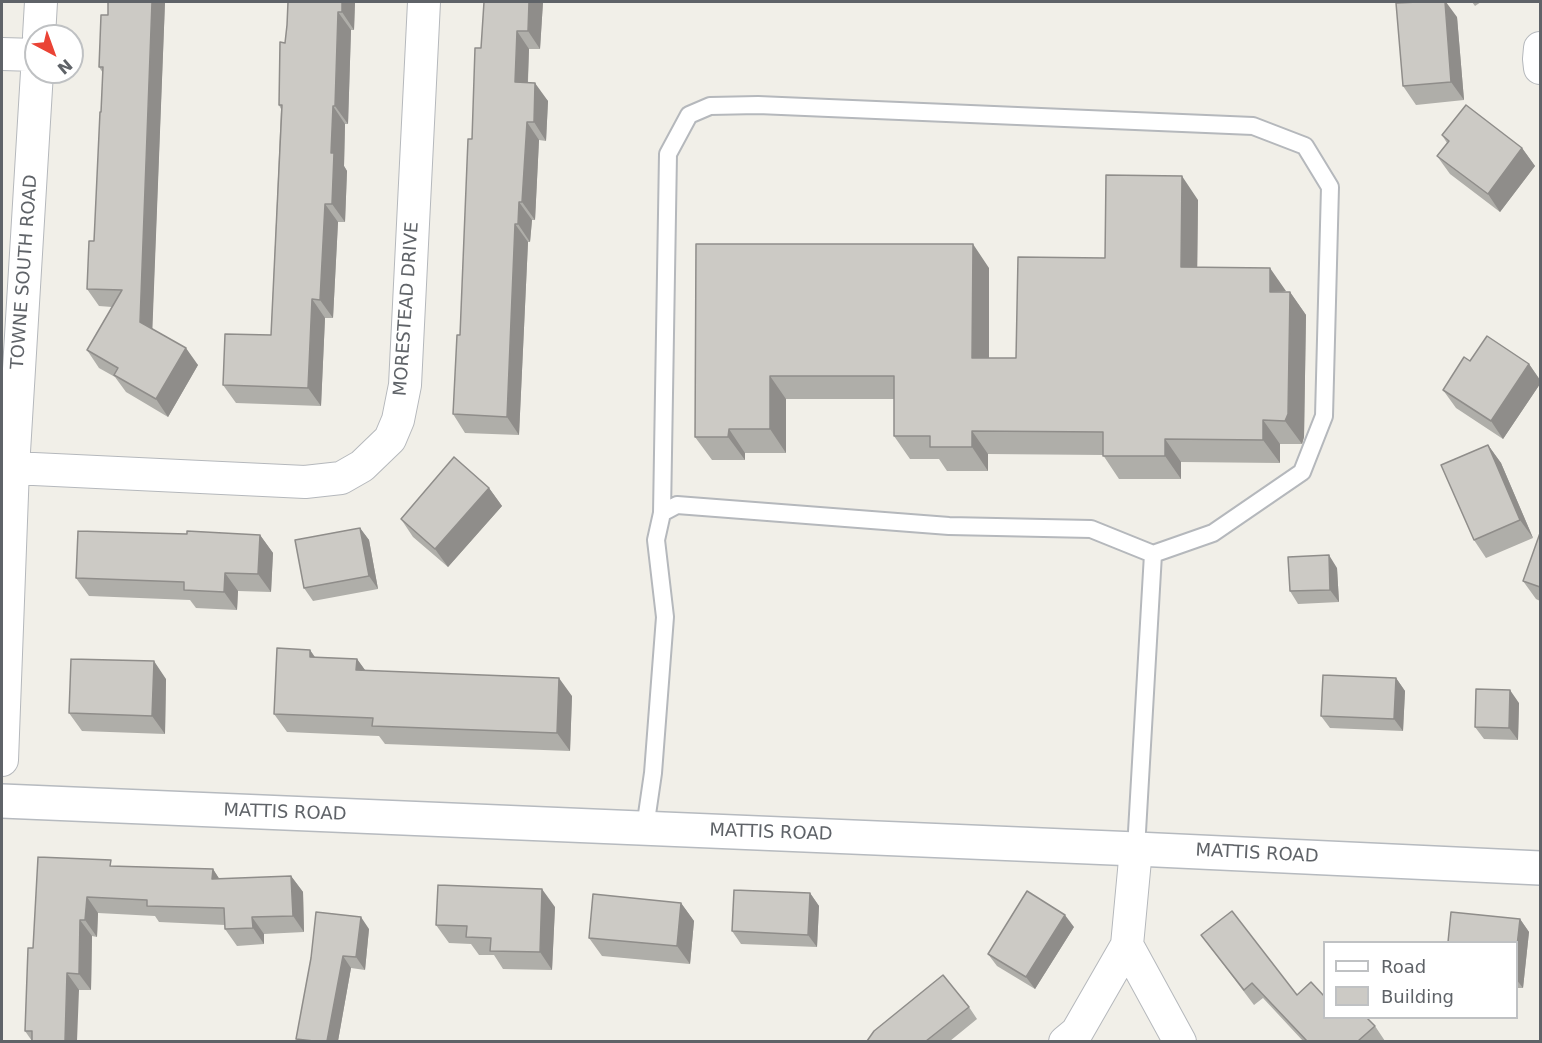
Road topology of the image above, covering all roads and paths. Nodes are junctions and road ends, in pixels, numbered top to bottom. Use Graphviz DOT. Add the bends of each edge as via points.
graph roads {
  1 [pos="41,2"];
  2 [pos="424,2"];
  3 [pos="40,24"];
  4 [pos="1540,48"];
  5 [pos="2,54"];
  6 [pos="24,55"];
  7 [pos="1540,68"];
  8 [pos="36,84"];
  9 [pos="13,468"];
  10 [pos="662,513"];
  11 [pos="1153,554"];
  12 [pos="2,760"];
  13 [pos="2,801"];
  14 [pos="645,828"];
  15 [pos="1136,849"];
  16 [pos="1540,868"];
  17 [pos="1127,945"];
  18 [pos="1065,1041"];
  19 [pos="1180,1041"];
  1 -- 3 [label="street"];
  2 -- 9 [label="street, MORESTEAD DRIVE" via="405,385 390,439 362,466 341,478 305,482"];
  4 -- 7 [label="street"];
  5 -- 6 [label="street"];
  8 -- 9 [label="street, TOWNE SOUTH ROAD"];
  9 -- 12 [label="street, TOWNE SOUTH ROAD"];
  10 -- 11 [label="lane" via="677,506 949,526 1091,529"];
  10 -- 11 [label="lane" via="668,154 689,115 710,106 759,105 1253,126 1305,147 1330,187 1324,416 1302,472 1213,533"];
  10 -- 14 [label="lane" via="656,540 665,617"];
  11 -- 15 [label="lane"];
  13 -- 14 [label="main road, MATTIS ROAD"];
  14 -- 15 [label="main road, MATTIS ROAD"];
  15 -- 16 [label="main road, MATTIS ROAD"];
  15 -- 17 [label="street"];
  17 -- 18 [label="street" via="1077,1032"];
  17 -- 19 [label="street"];
}
